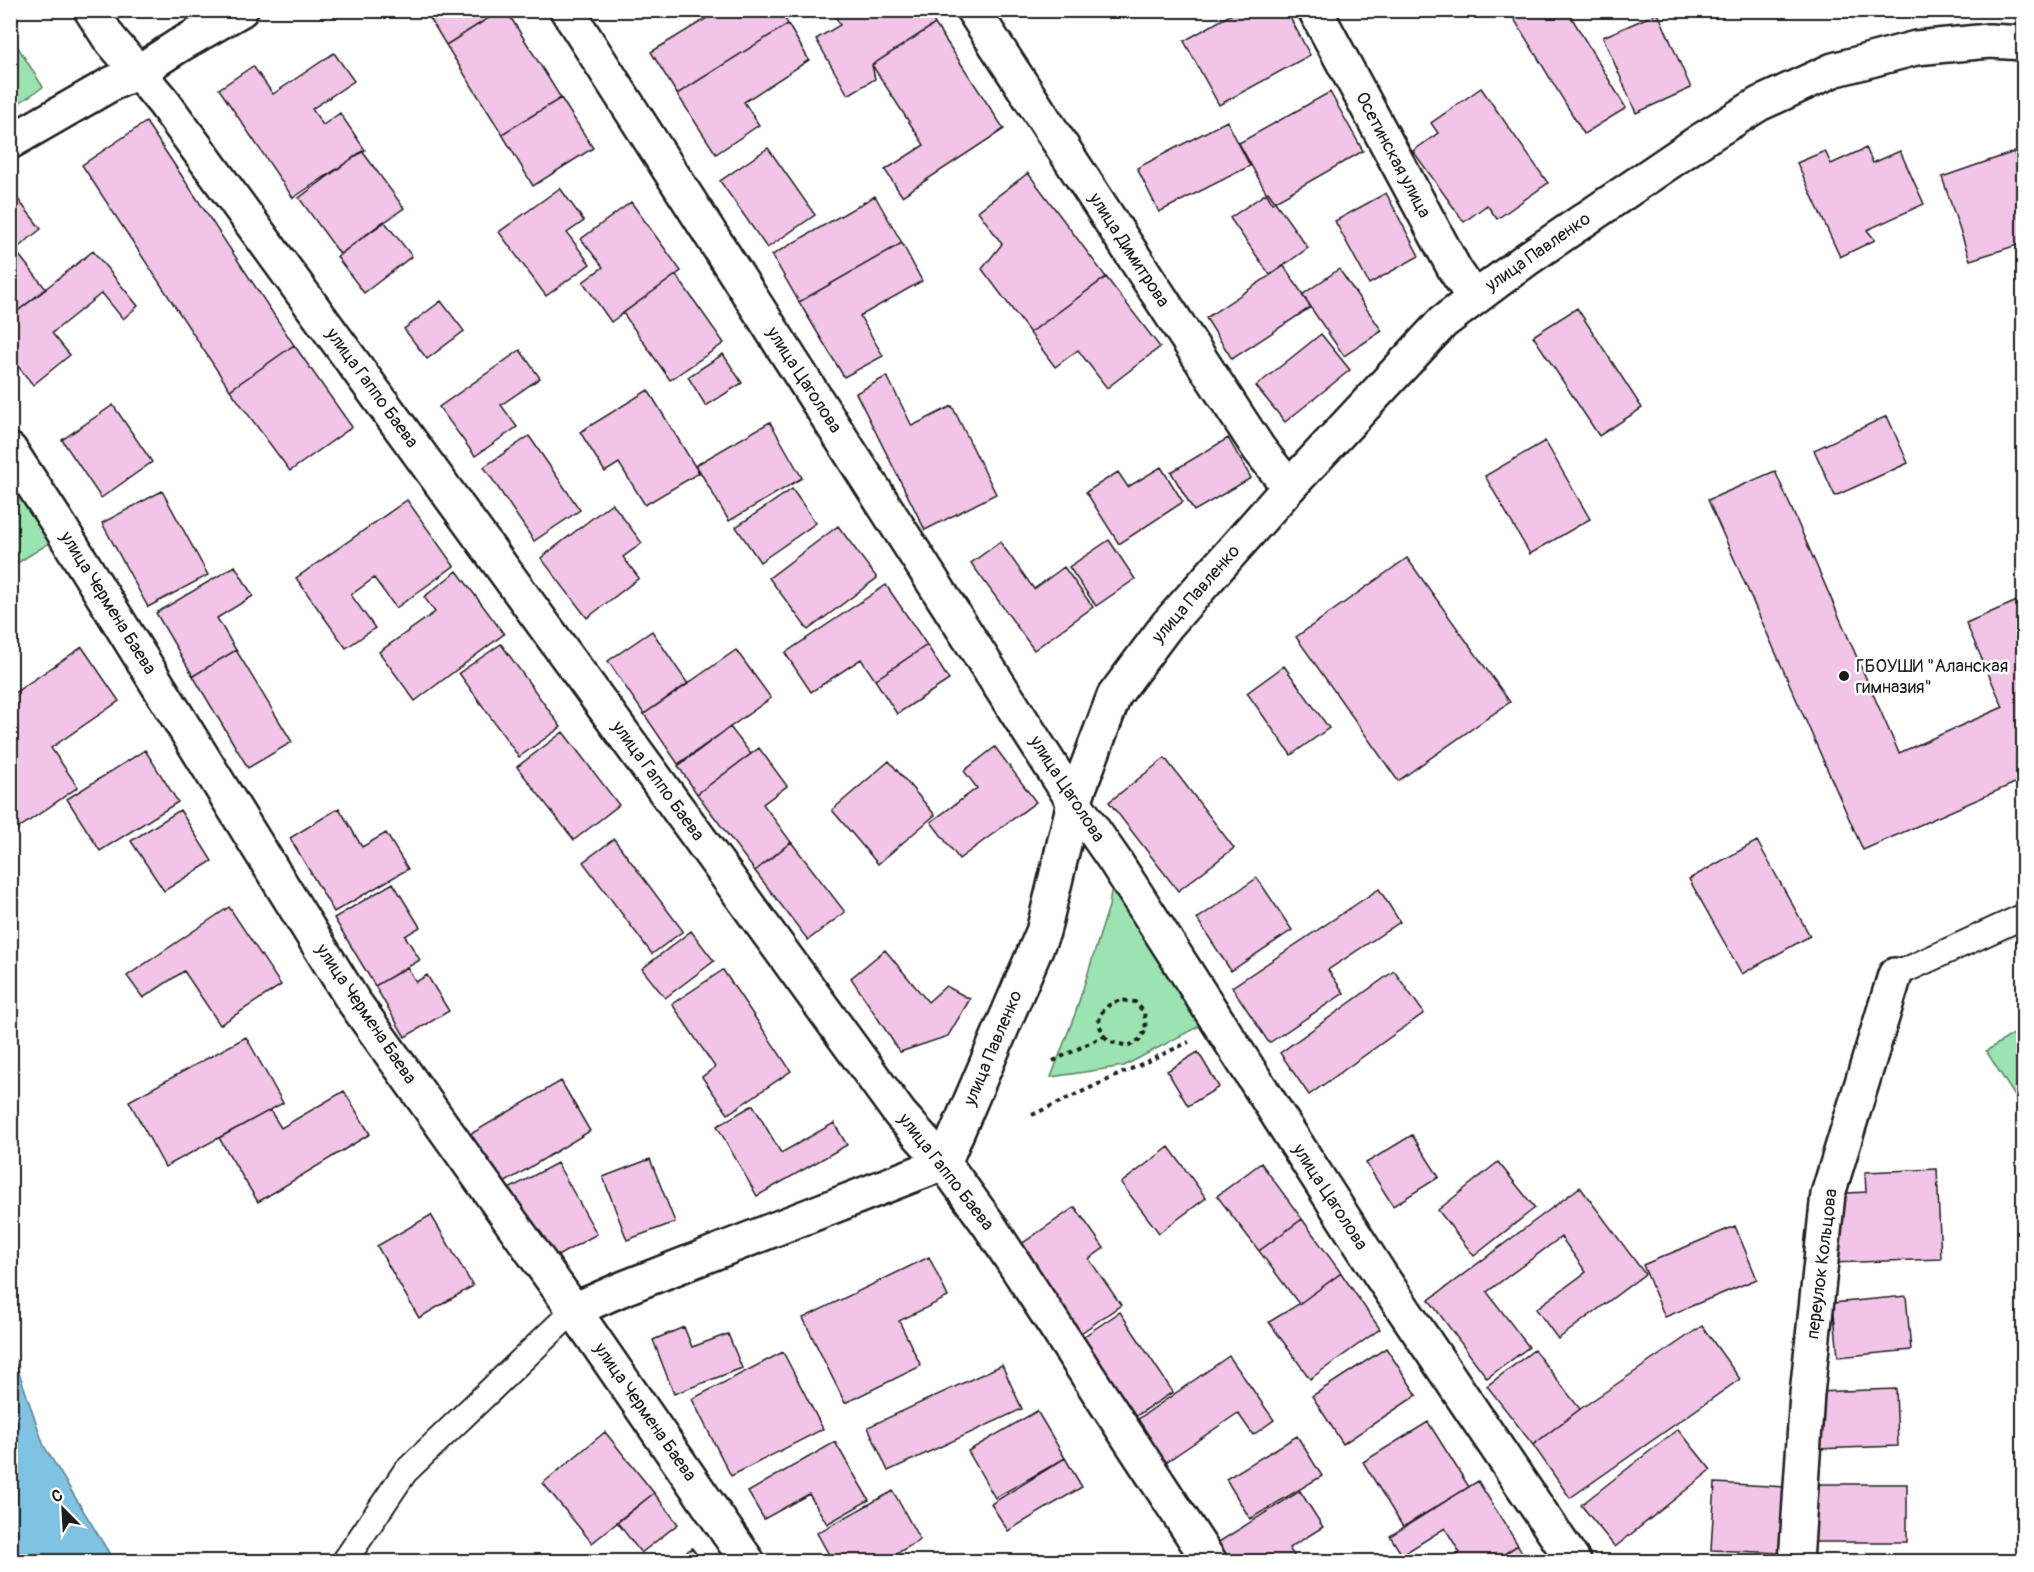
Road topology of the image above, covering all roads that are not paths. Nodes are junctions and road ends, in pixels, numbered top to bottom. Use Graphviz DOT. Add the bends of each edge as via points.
graph roads {
  1 [pos="91,10"];
  2 [pos="241,10"];
  3 [pos="567,10"];
  4 [pos="973,10"];
  5 [pos="1315,10"];
  6 [pos="2024,43"];
  7 [pos="138,72"];
  8 [pos="10,142"];
  9 [pos="1474,298"];
  10 [pos="10,450"];
  11 [pos="1289,487"];
  12 [pos="1074,802"];
  13 [pos="2024,916"];
  14 [pos="1895,975"];
  15 [pos="944,1163"];
  16 [pos="574,1310"];
  17 [pos="344,1562"];
  18 [pos="748,1562"];
  19 [pos="1210,1562"];
  20 [pos="1574,1562"];
  21 [pos="1796,1562"];
  1 -- 7 [label="street, улица Гаппо Баева"];
  2 -- 7 [label="street"];
  3 -- 12 [label="street, улица Цаголова"];
  4 -- 11 [label="street, улица Димитрова" via="1259,448"];
  5 -- 9 [label="street, Осетинская улица" via="1455,270"];
  6 -- 9 [label="street, улица Павленко" via="1989,41 1916,48 1833,70 1759,104 1693,145"];
  7 -- 8 [label="street"];
  7 -- 15 [label="street, улица Гаппо Баева" via="900,1114"];
  9 -- 11 [label="street, улица Павленко" via="1443,322"];
  10 -- 16 [label="street, улица Чермена Баева" via="352,999"];
  11 -- 12 [label="street, улица Павленко" via="1167,625 1114,696"];
  12 -- 15 [label="street, улица Павленко" via="1043,932"];
  12 -- 20 [label="street, улица Цаголова" via="1379,1273"];
  13 -- 14 [label="lane"];
  14 -- 21 [label="street, переулок Кольцова" via="1828,1194"];
  15 -- 16 [label="street"];
  15 -- 19 [label="street, улица Гаппо Баева" via="996,1235"];
  16 -- 17 [label="lane" via="405,1472"];
  16 -- 18 [label="street, улица Чермена Баева"];
}
